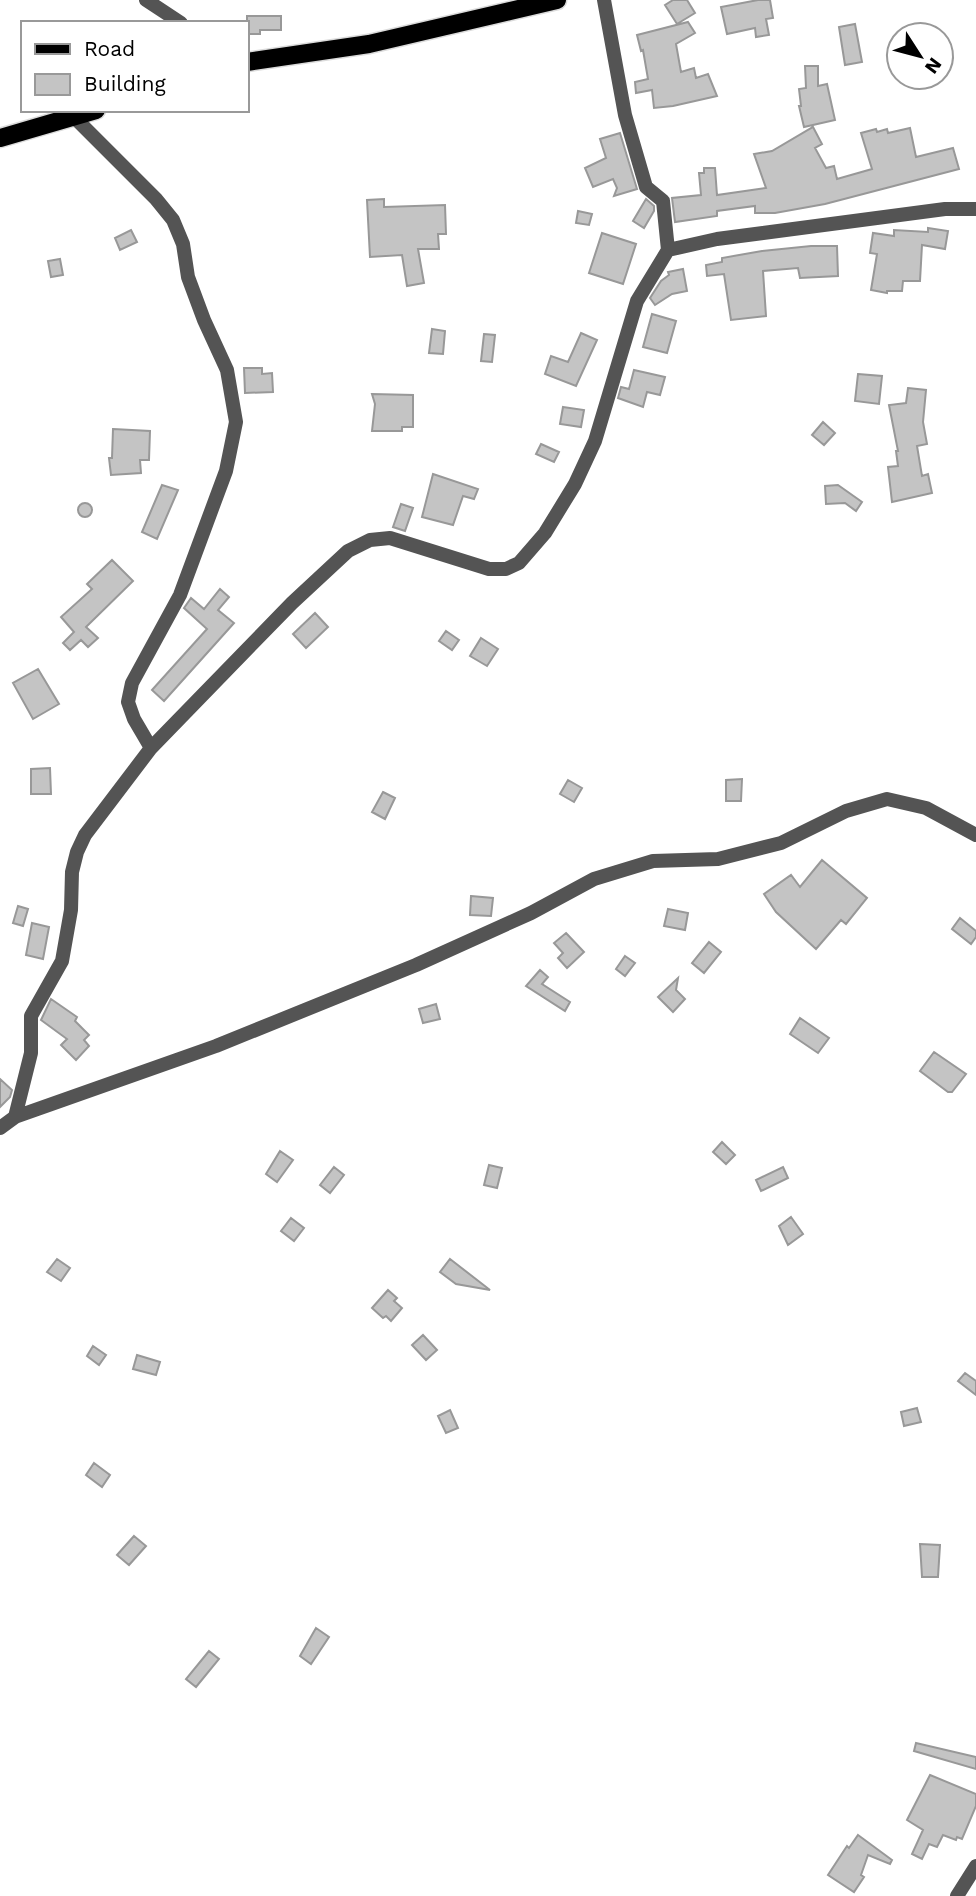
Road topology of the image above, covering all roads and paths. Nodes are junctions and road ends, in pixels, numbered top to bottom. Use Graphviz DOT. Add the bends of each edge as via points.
graph roads {
  1 [pos="146,0"];
  2 [pos="557,0"];
  3 [pos="604,0"];
  4 [pos="178,21"];
  5 [pos="248,62"];
  6 [pos="90,112"];
  7 [pos="74,117"];
  8 [pos="0,138"];
  9 [pos="976,209"];
  10 [pos="668,250"];
  11 [pos="151,748"];
  12 [pos="976,835"];
  13 [pos="15,1117"];
  14 [pos="0,1128"];
  15 [pos="976,1867"];
  16 [pos="957,1896"];
  1 -- 4 [label="street"];
  2 -- 5 [label="main road" via="369,44"];
  3 -- 10 [label="street" via="625,115 646,187 663,201"];
  6 -- 7 [label="main road"];
  7 -- 8 [label="main road"];
  7 -- 11 [label="street" via="173,220 188,276 227,370 236,422 226,471 180,596 132,683 128,702"];
  9 -- 10 [label="street" via="945,209 717,239"];
  10 -- 11 [label="street" via="637,301 590,452 575,484 545,533 519,563 489,569 390,538 370,540 348,551"];
  11 -- 13 [label="street" via="77,852 62,961 31,1016 31,1053"];
  12 -- 13 [label="street" via="926,808 887,799 846,811 781,843 718,859 653,861 594,879 531,913 216,1046"];
  13 -- 14 [label="street"];
  15 -- 16 [label="street"];
}
